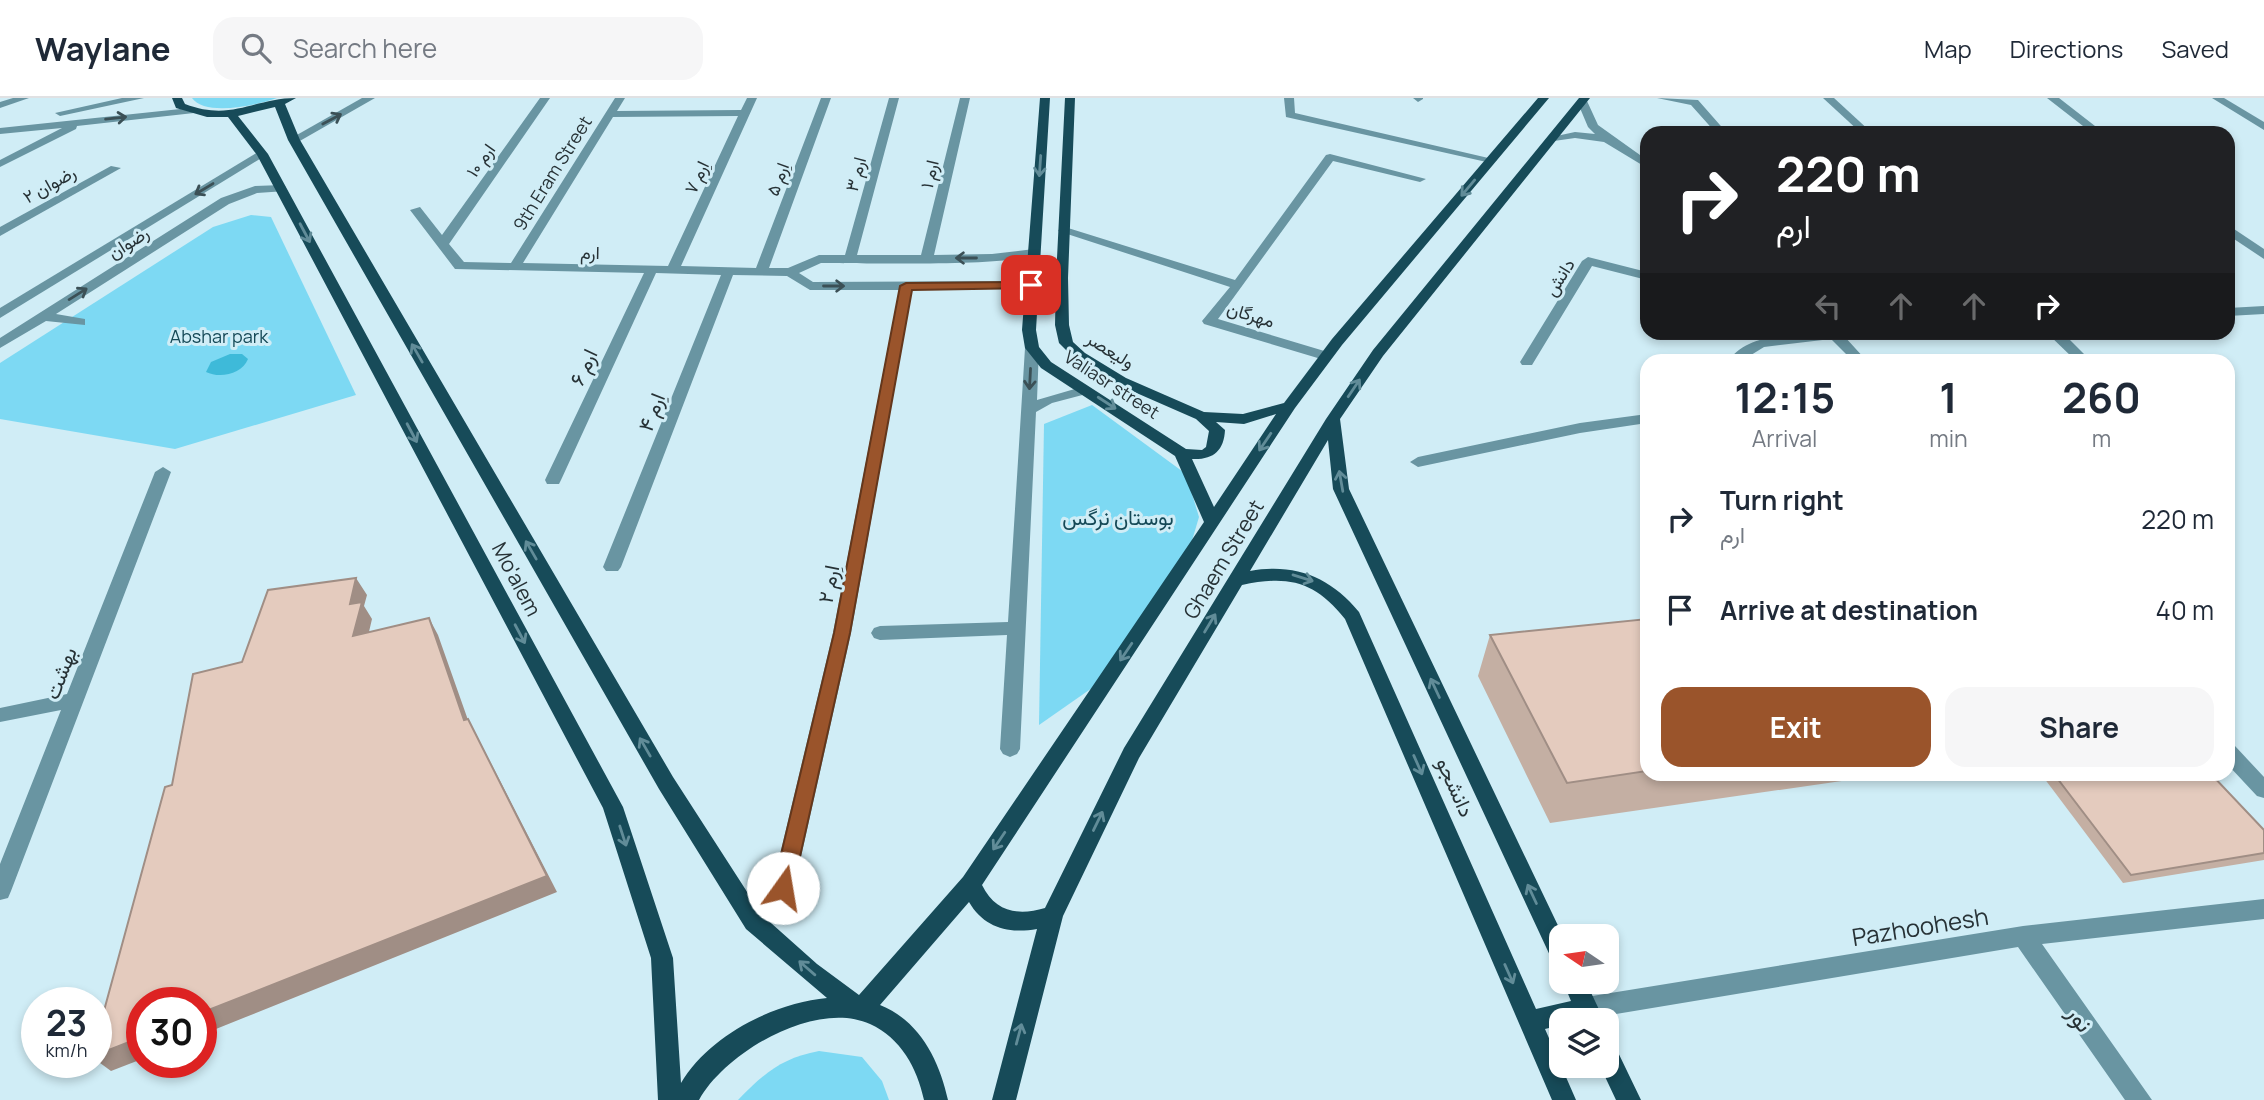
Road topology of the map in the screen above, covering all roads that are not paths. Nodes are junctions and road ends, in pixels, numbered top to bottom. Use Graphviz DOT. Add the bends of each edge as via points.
graph roads {
  1 [pos="24,98"];
  2 [pos="139,98"];
  3 [pos="177,98"];
  4 [pos="370,98"];
  5 [pos="545,98"];
  6 [pos="620,98"];
  7 [pos="752,98"];
  8 [pos="826,98"];
  9 [pos="894,98"];
  10 [pos="965,98"];
  11 [pos="1045,98"];
  12 [pos="1070,98"];
  13 [pos="1289,98"];
  14 [pos="1544,98"];
  15 [pos="1662,98"];
  16 [pos="1828,98"];
  17 [pos="2052,98"];
  18 [pos="2217,98"];
  19 [pos="1583,99"];
  20 [pos="285,101"];
  21 [pos="0,106"];
  22 [pos="190,111"];
  23 [pos="230,113"];
  24 [pos="745,113"];
  25 [pos="610,114"];
  26 [pos="0,120"];
  27 [pos="81,122"];
  28 [pos="1716,126"];
  29 [pos="1859,126"];
  30 [pos="2090,126"];
  31 [pos="2264,127"];
  32 [pos="0,131"];
  33 [pos="1607,139"];
  34 [pos="295,140"];
  35 [pos="1551,140"];
  36 [pos="262,154"];
  37 [pos="1491,160"];
  38 [pos="1640,160"];
  39 [pos="0,164"];
  40 [pos="115,167"];
  41 [pos="1420,179"];
  42 [pos="282,190"];
  43 [pos="416,210"];
  44 [pos="1064,231"];
  45 [pos="0,232"];
  46 [pos="2235,234"];
  47 [pos="443,243"];
  48 [pos="1034,253"];
  49 [pos="2264,256"];
  50 [pos="927,257"];
  51 [pos="850,260"];
  52 [pos="514,268"];
  53 [pos="651,271"];
  54 [pos="672,271"];
  55 [pos="728,272"];
  56 [pos="761,272"];
  57 [pos="790,272"];
  58 [pos="1640,274"];
  59 [pos="1031,285"];
  60 [pos="1238,285"];
  61 [pos="906,286"];
  62 [pos="2264,310"];
  63 [pos="2235,312"];
  64 [pos="0,314"];
  65 [pos="43,316"];
  66 [pos="80,322"];
  67 [pos="1784,340"];
  68 [pos="1843,340"];
  69 [pos="2062,340"];
  70 [pos="0,344"];
  71 [pos="1032,348"];
  72 [pos="1740,354"];
  73 [pos="1854,354"];
  74 [pos="2077,354"];
  75 [pos="1326,356"];
  76 [pos="1527,362"];
  77 [pos="1085,390"];
  78 [pos="1289,406"];
  79 [pos="1028,410"];
  80 [pos="1201,416"];
  81 [pos="1333,419"];
  82 [pos="1640,419"];
  83 [pos="1182,453"];
  84 [pos="1418,462"];
  85 [pos="163,472"];
  86 [pos="553,480"];
  87 [pos="1212,522"];
  88 [pos="612,567"];
  89 [pos="1237,580"];
  90 [pos="1018,628"];
  91 [pos="880,633"];
  92 [pos="74,700"];
  93 [pos="0,715"];
  94 [pos="1010,749"];
  95 [pos="2235,759"];
  96 [pos="2264,790"];
  97 [pos="971,884"];
  98 [pos="783,888"];
  99 [pos="0,891"];
  100 [pos="2264,909"];
  101 [pos="1052,915"];
  102 [pos="1549,930"];
  103 [pos="2023,936"];
  104 [pos="1619,1009"];
  105 [pos="861,1010"];
  106 [pos="1549,1019"];
  107 [pos="1530,1021"];
  108 [pos="1618,1078"];
  109 [pos="670,1100"];
  110 [pos="685,1100"];
  111 [pos="936,1100"];
  112 [pos="1004,1100"];
  113 [pos="1564,1100"];
  114 [pos="1629,1100"];
  115 [pos="2140,1100"];
  1 -- 21 [label="street"];
  2 -- 26 [label="street"];
  3 -- 22 [label="main road" via="180,106"];
  34 -- 4 [label="street, one-way"];
  5 -- 47 [label="street, ارم ۱۰"];
  6 -- 25 [label="street, 9th Eram Street"];
  7 -- 24 [label="street, اِرم ۷"];
  8 -- 56 [label="street, اِرم ۵"];
  9 -- 51 [label="street, ارم ۳"];
  10 -- 50 [label="street, ارم ۱"];
  11 -- 48 [label="main road, one-way"];
  12 -- 44 [label="main road, ولیعصر"];
  13 -- 37 [label="street" via="1290,115"];
  14 -- 37 [label="main road, Ghaem Street"];
  15 -- 28 [label="street" via="1694,102"];
  16 -- 29 [label="street"];
  17 -- 30 [label="street"];
  18 -- 31 [label="street"];
  19 -- 33 [label="street" via="1593,127"];
  19 -- 35 [label="main road, Ghaem Street"];
  20 -- 23 [label="main road"];
  20 -- 34 [label="main road, Mo'alem"];
  22 -- 23 [label="main road"];
  27 -- 22 [label="street, one-way"];
  23 -- 36 [label="main road, Mo'alem"];
  24 -- 25 [label="street"];
  24 -- 54 [label="street, اِرم ۷"];
  25 -- 52 [label="street, 9th Eram Street"];
  27 -- 32 [label="street"];
  27 -- 39 [label="street"];
  33 -- 35 [label="street" via="1575,135"];
  33 -- 38 [label="street"];
  105 -- 34 [label="main road, Mo'alem, one-way" via="754,922 666,783"];
  81 -- 35 [label="main road, Ghaem Street, one-way" via="1378,353"];
  36 -- 42 [label="main road, Mo'alem"];
  36 -- 64 [label="street, رضوان, one-way"];
  37 -- 75 [label="main road, Ghaem Street, one-way"];
  40 -- 45 [label="street, رضوان ۲"];
  41 -- 60 [label="street" via="1330,157"];
  65 -- 42 [label="street, رضوان, one-way" via="225,201 255,190"];
  42 -- 109 [label="main road, Mo'alem, one-way" via="613,807 662,958"];
  43 -- 47 [label="street, ارم"];
  44 -- 60 [label="street"];
  44 -- 80 [label="main road, ولیعصر" via="1062,325 1066,343 1121,381"];
  46 -- 49 [label="street"];
  47 -- 52 [label="street, ارم" via="460,266"];
  48 -- 50 [label="street, ارم, one-way"];
  48 -- 59 [label="main road"];
  50 -- 51 [label="street, ارم"];
  51 -- 57 [label="street, ارم" via="819,259"];
  52 -- 53 [label="street, ارم"];
  53 -- 54 [label="street, ارم"];
  53 -- 86 [label="street, ارم ۶"];
  54 -- 55 [label="street, ارم"];
  55 -- 56 [label="street, ارم"];
  55 -- 88 [label="street, اِرم ۴"];
  56 -- 57 [label="street, ارم"];
  57 -- 61 [label="street, ارم, one-way" via="810,286"];
  58 -- 76 [label="street, دانش" via="1588,261"];
  59 -- 61 [label="street, ارم"];
  59 -- 71 [label="main road"];
  60 -- 75 [label="street, مهرگان" via="1209,321"];
  61 -- 98 [label="street, اِرم ۲" via="842,633"];
  62 -- 63 [label="street"];
  65 -- 66 [label="street"];
  65 -- 70 [label="street, رضوان"];
  67 -- 72 [label="street" via="1762,341"];
  68 -- 73 [label="street"];
  69 -- 74 [label="street"];
  71 -- 77 [label="main road, Valiasr street" via="1046,365"];
  71 -- 79 [label="street, one-way"];
  75 -- 78 [label="main road, Ghaem Street"];
  77 -- 79 [label="street"];
  77 -- 83 [label="main road, Valiasr street, one-way"];
  78 -- 80 [label="main road, ولیعصر" via="1244,419"];
  78 -- 87 [label="main road, Ghaem Street, one-way"];
  79 -- 90 [label="street"];
  80 -- 83 [label="main road" via="1217,430 1217,443 1211,452 1197,456"];
  81 -- 89 [label="main road, Ghaem Street"];
  102 -- 81 [label="main road, دانشجو, one-way" via="1341,489"];
  82 -- 84 [label="street"];
  83 -- 87 [label="main road"];
  85 -- 92 [label="street, بهشت"];
  87 -- 97 [label="main road, Ghaem Street, one-way"];
  101 -- 89 [label="main road, Ghaem Street, one-way" via="1132,754"];
  89 -- 107 [label="main road, دانشجو, one-way" via="1263,573 1317,582 1339,597 1353,615"];
  90 -- 91 [label="street"];
  90 -- 94 [label="street"];
  92 -- 93 [label="street"];
  92 -- 99 [label="street, بهشت"];
  95 -- 96 [label="street"];
  97 -- 101 [label="main road" via="977,902 990,915 1010,922 1032,922"];
  97 -- 105 [label="main road, Ghaem Street"];
  100 -- 103 [label="street, Pazhoohesh"];
  112 -- 101 [label="main road, Ghaem Street, one-way"];
  103 -- 104 [label="street, Pazhoohesh"];
  103 -- 115 [label="street, نور"];
  105 -- 110 [label="main road" via="819,1010 775,1023 737,1042 699,1076"];
  105 -- 111 [label="main road" via="889,1021 911,1039 932,1077"];
  106 -- 107 [label="main road"];
  107 -- 113 [label="main road, دانشجو"];
  108 -- 114 [label="main road"];
}
